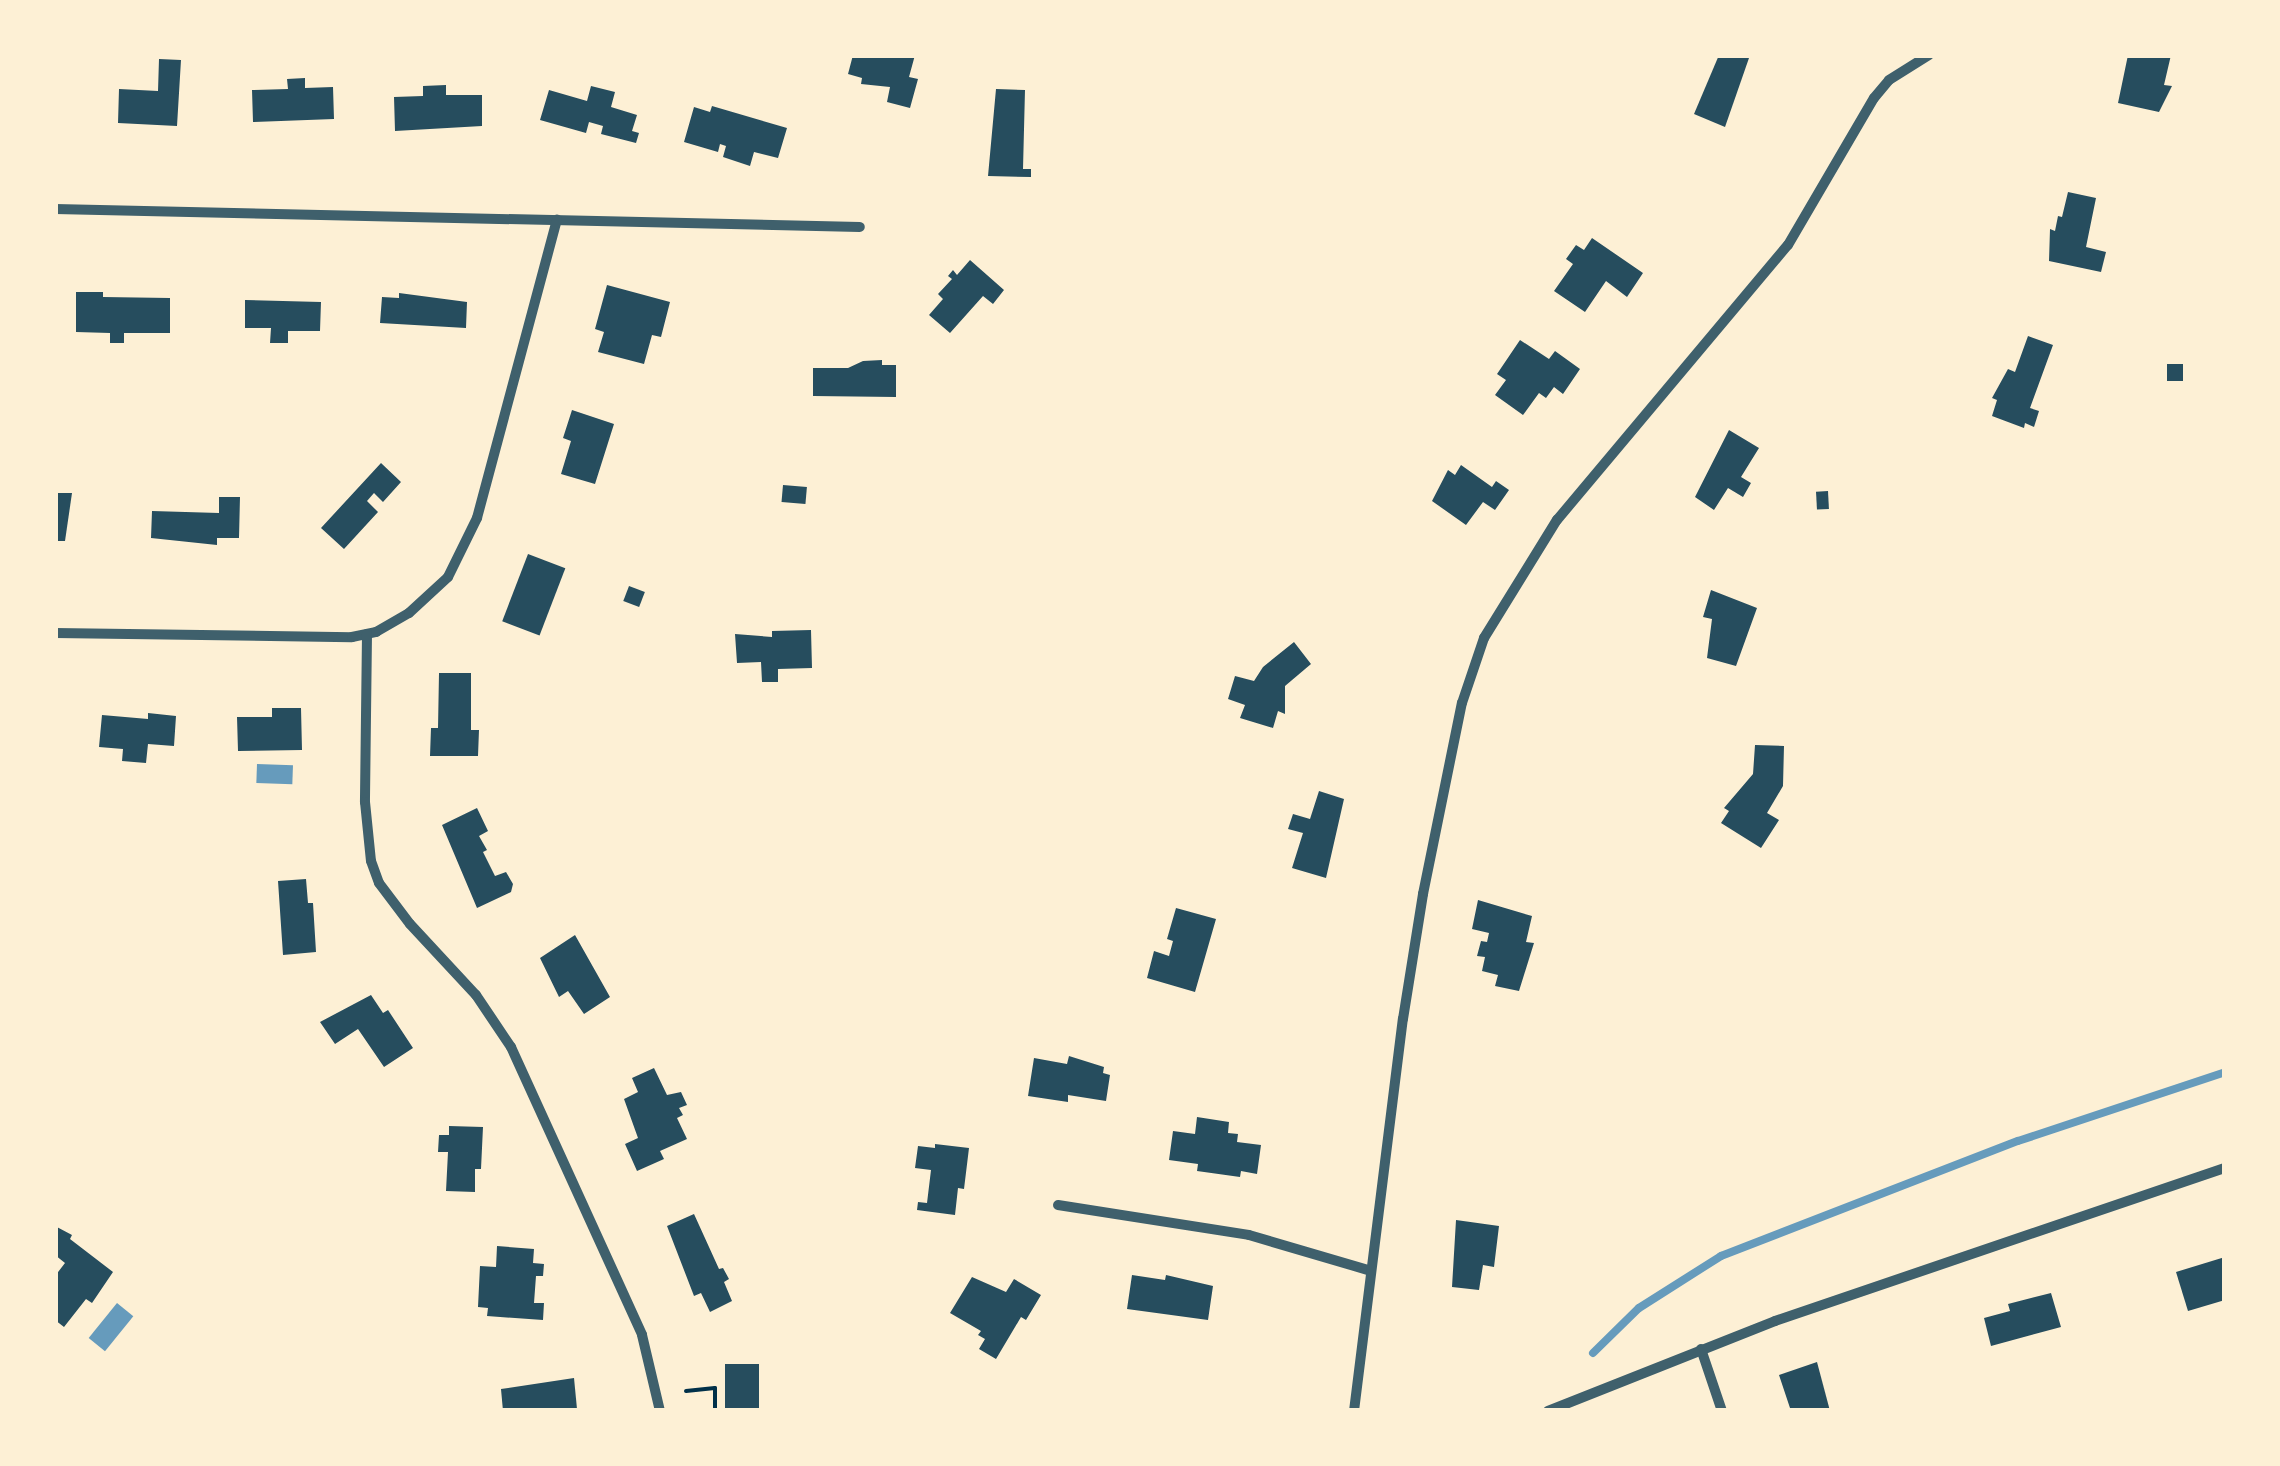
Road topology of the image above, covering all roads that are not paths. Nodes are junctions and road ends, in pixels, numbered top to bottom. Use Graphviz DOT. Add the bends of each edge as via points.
graph roads {
  1 [pos="1929,55"];
  2 [pos="55,209"];
  3 [pos="557,220"];
  4 [pos="860,227"];
  5 [pos="55,633"];
  6 [pos="367,634"];
  7 [pos="2225,1168"];
  8 [pos="1058,1205"];
  9 [pos="1371,1270"];
  10 [pos="1701,1349"];
  11 [pos="660,1411"];
  12 [pos="1354,1411"];
  13 [pos="1548,1411"];
  14 [pos="1722,1411"];
  1 -- 9 [label="street" via="1874,98 1788,245 1557,520 1484,638 1462,703 1424,894"];
  2 -- 3 [label="street"];
  3 -- 4 [label="street"];
  3 -- 6 [label="street" via="464,549 436,591 397,622"];
  5 -- 6 [label="street"];
  6 -- 11 [label="street" via="364,802 379,883 504,1033 642,1336"];
  7 -- 10 [label="street"];
  8 -- 9 [label="street" via="1250,1235"];
  9 -- 12 [label="street"];
  10 -- 13 [label="street"];
  10 -- 14 [label="street"];
}
